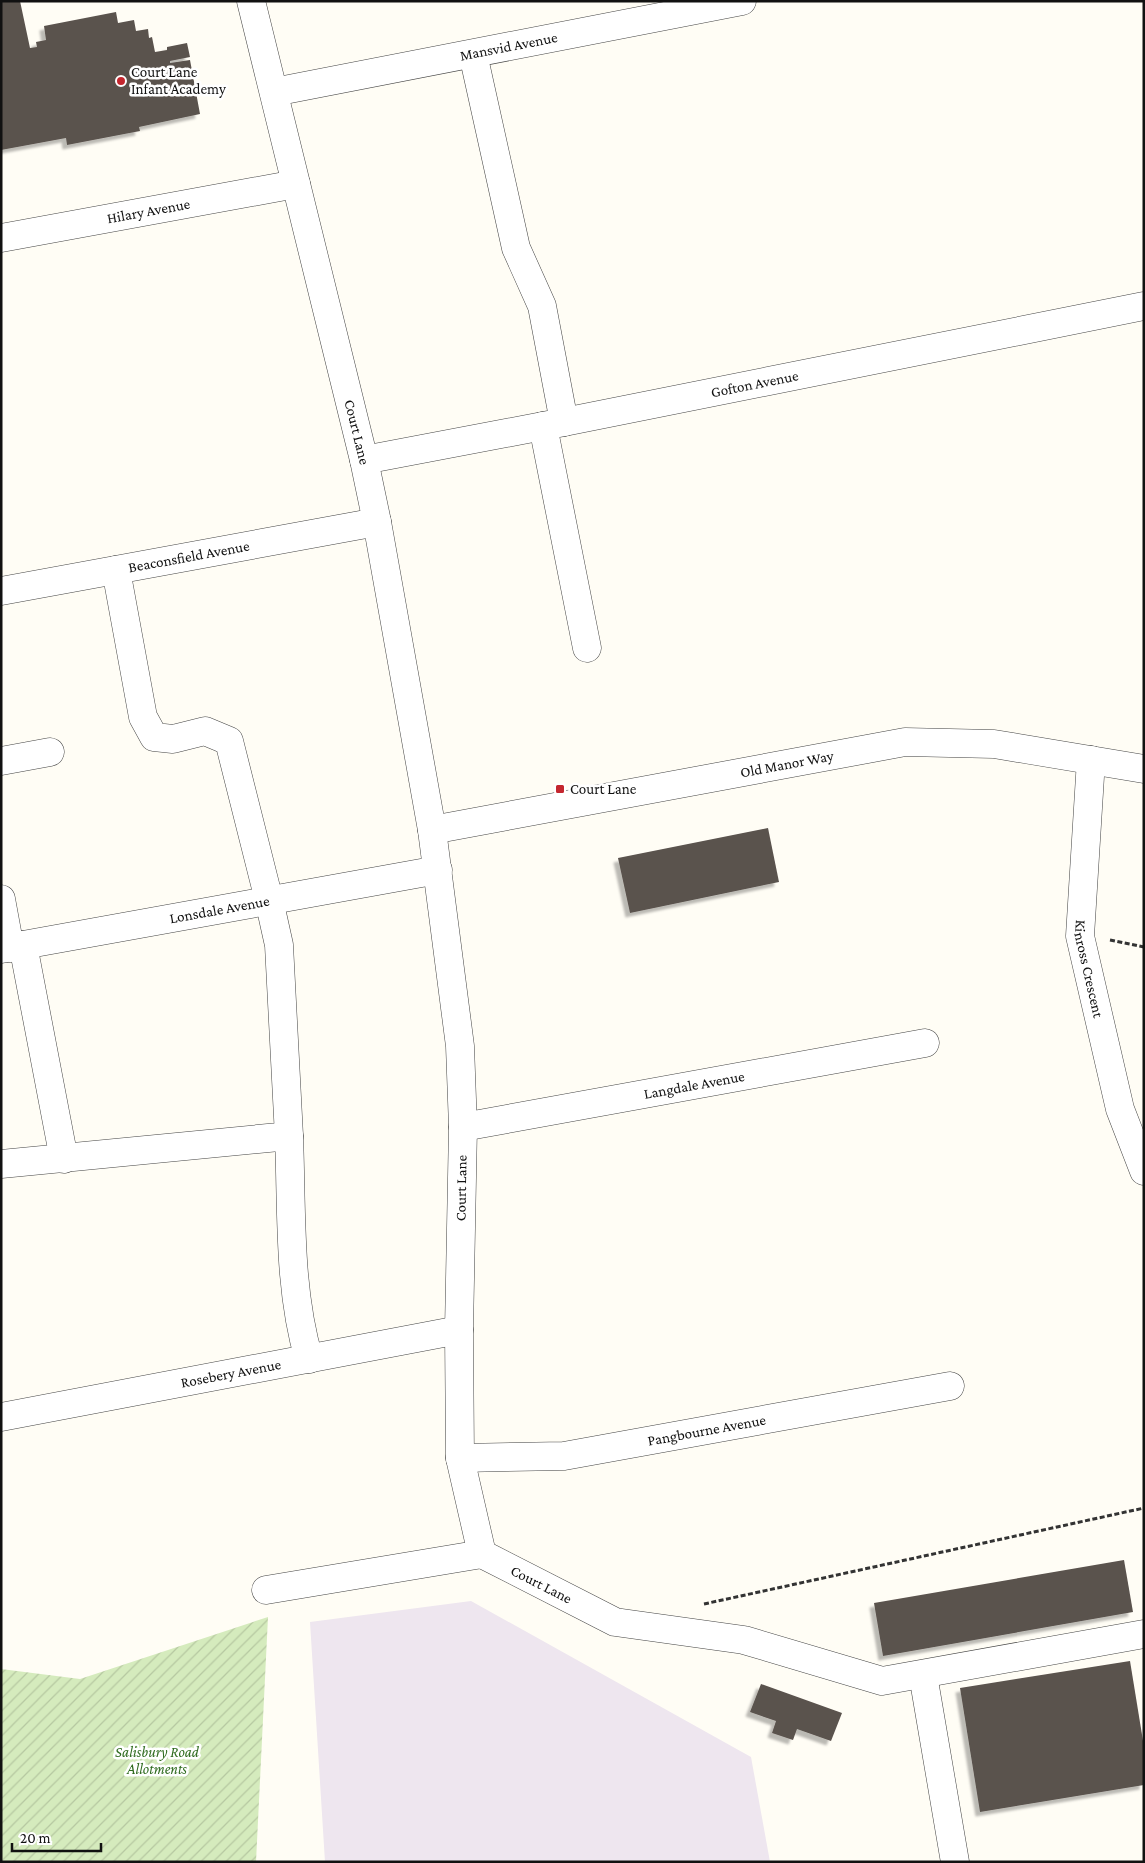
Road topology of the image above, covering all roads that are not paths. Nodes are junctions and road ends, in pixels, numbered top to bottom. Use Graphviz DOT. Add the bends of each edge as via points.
graph roads {
  1 [pos="251,1"];
  2 [pos="742,1"];
  3 [pos="473,54"];
  4 [pos="274,92"];
  5 [pos="296,184"];
  6 [pos="1,238"];
  7 [pos="1144,306"];
  8 [pos="554,424"];
  9 [pos="364,460"];
  10 [pos="377,522"];
  11 [pos="116,570"];
  12 [pos="1,590"];
  13 [pos="587,648"];
  14 [pos="50,752"];
  15 [pos="1091,760"];
  16 [pos="1,761"];
  17 [pos="1144,768"];
  18 [pos="432,830"];
  19 [pos="438,870"];
  20 [pos="1,899"];
  21 [pos="270,900"];
  22 [pos="12,947"];
  23 [pos="925,1043"];
  24 [pos="462,1128"];
  25 [pos="289,1136"];
  26 [pos="64,1159"];
  27 [pos="1,1164"];
  28 [pos="1144,1171"];
  29 [pos="459,1330"];
  30 [pos="309,1359"];
  31 [pos="950,1386"];
  32 [pos="1,1417"];
  33 [pos="460,1458"];
  34 [pos="482,1554"];
  35 [pos="266,1590"];
  36 [pos="1144,1634"];
  37 [pos="923,1675"];
  38 [pos="955,1862"];
  1 -- 4 [label="street, Court Lane"];
  2 -- 3 [label="street, Mansvid Avenue"];
  3 -- 4 [label="street, Mansvid Avenue"];
  3 -- 8 [label="street" via="516,248 542,306"];
  4 -- 5 [label="street, Court Lane"];
  5 -- 6 [label="street, Hilary Avenue"];
  5 -- 9 [label="street, Court Lane"];
  7 -- 8 [label="street, Gofton Avenue"];
  8 -- 9 [label="street, Gofton Avenue"];
  8 -- 13 [label="street"];
  9 -- 10 [label="street, Court Lane"];
  10 -- 11 [label="street, Beaconsfield Avenue"];
  10 -- 18 [label="street, Court Lane"];
  11 -- 12 [label="street, Beaconsfield Avenue"];
  11 -- 21 [label="street" via="143,717 154,737 173,739 205,731 229,741"];
  14 -- 16 [label="street"];
  15 -- 17 [label="street, Old Manor Way"];
  15 -- 18 [label="street, Old Manor Way" via="994,744 904,742"];
  15 -- 28 [label="street, Kinross Crescent" via="1080,936 1120,1109"];
  18 -- 19 [label="street, Court Lane"];
  19 -- 21 [label="street, Lonsdale Avenue"];
  19 -- 24 [label="street, Court Lane" via="460,1046"];
  20 -- 22 [label="street"];
  21 -- 22 [label="street, Lonsdale Avenue"];
  21 -- 25 [label="street" via="279,945"];
  22 -- 26 [label="street"];
  23 -- 24 [label="street, Langdale Avenue"];
  24 -- 29 [label="street, Court Lane"];
  25 -- 26 [label="street"];
  25 -- 30 [label="street" via="294,1273 302,1335"];
  26 -- 27 [label="street"];
  29 -- 30 [label="street, Rosebery Avenue"];
  29 -- 33 [label="street, Court Lane"];
  30 -- 32 [label="street, Rosebery Avenue"];
  31 -- 33 [label="street, Pangbourne Avenue" via="564,1456"];
  33 -- 34 [label="street, Court Lane"];
  34 -- 35 [label="street"];
  34 -- 37 [label="street, Court Lane" via="615,1622 744,1640 882,1681"];
  36 -- 37 [label="street, Court Lane"];
  37 -- 38 [label="street"];
}
